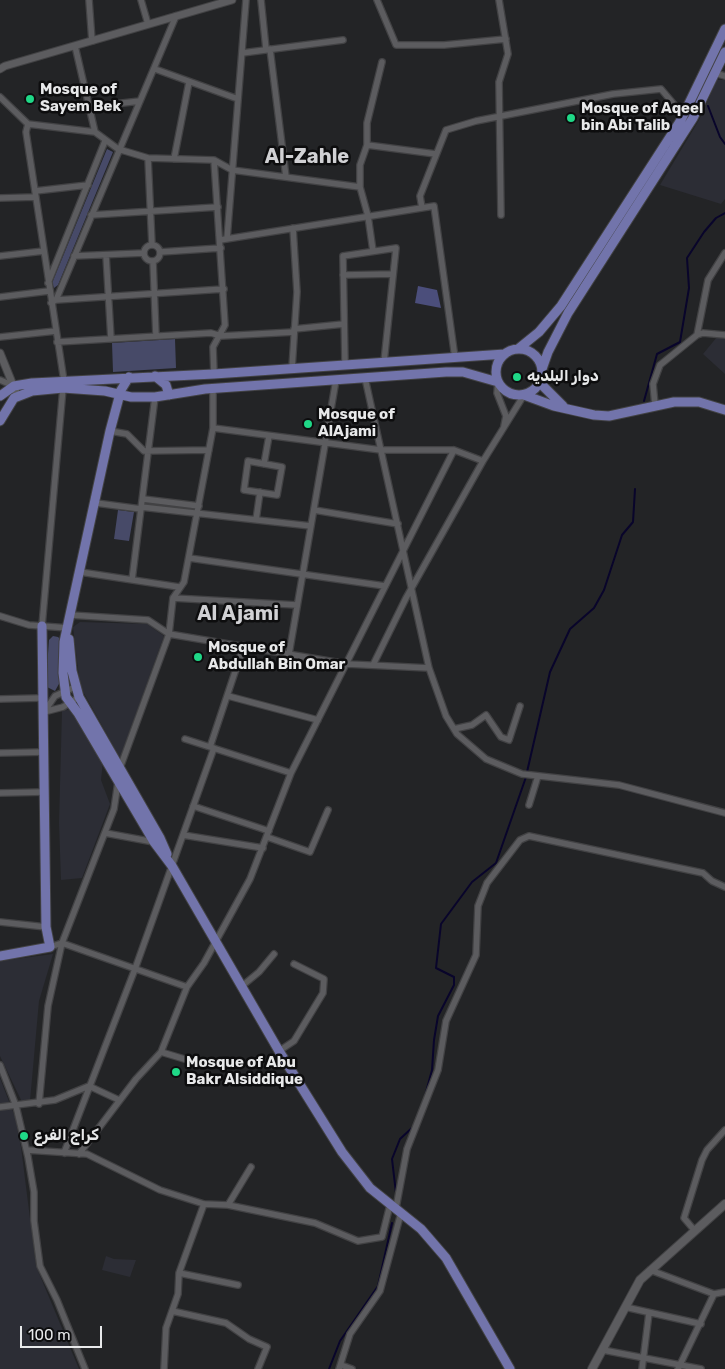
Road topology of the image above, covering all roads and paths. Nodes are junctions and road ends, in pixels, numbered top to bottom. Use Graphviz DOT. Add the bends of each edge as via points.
graph roads {
  1 [pos="88,0"];
  2 [pos="141,0"];
  3 [pos="232,0"];
  4 [pos="246,0"];
  5 [pos="261,0"];
  6 [pos="377,0"];
  7 [pos="500,0"];
  8 [pos="208,3"];
  9 [pos="176,16"];
  10 [pos="148,24"];
  11 [pos="725,29"];
  12 [pos="506,38"];
  13 [pos="343,40"];
  14 [pos="92,41"];
  15 [pos="75,46"];
  16 [pos="268,49"];
  17 [pos="725,52"];
  18 [pos="242,53"];
  19 [pos="382,62"];
  20 [pos="0,69"];
  21 [pos="155,69"];
  22 [pos="715,72"];
  23 [pos="725,76"];
  24 [pos="189,82"];
  25 [pos="0,97"];
  26 [pos="238,99"];
  27 [pos="140,102"];
  28 [pos="89,107"];
  29 [pos="683,115"];
  30 [pos="498,116"];
  31 [pos="28,124"];
  32 [pos="95,132"];
  33 [pos="106,141"];
  34 [pos="367,145"];
  35 [pos="118,149"];
  36 [pos="436,154"];
  37 [pos="148,158"];
  38 [pos="174,159"];
  39 [pos="214,160"];
  40 [pos="232,170"];
  41 [pos="286,177"];
  42 [pos="88,185"];
  43 [pos="360,187"];
  44 [pos="35,194"];
  45 [pos="0,198"];
  46 [pos="218,207"];
  47 [pos="422,208"];
  48 [pos="150,211"];
  49 [pos="91,215"];
  50 [pos="501,215"];
  51 [pos="368,216"];
  52 [pos="293,228"];
  53 [pos="227,239"];
  54 [pos="220,240"];
  55 [pos="152,245"];
  56 [pos="221,248"];
  57 [pos="44,251"];
  58 [pos="373,251"];
  59 [pos="160,252"];
  60 [pos="144,253"];
  61 [pos="725,253"];
  62 [pos="106,255"];
  63 [pos="0,256"];
  64 [pos="74,256"];
  65 [pos="152,261"];
  66 [pos="393,274"];
  67 [pos="343,275"];
  68 [pos="48,283"];
  69 [pos="224,289"];
  70 [pos="49,291"];
  71 [pos="154,294"];
  72 [pos="0,297"];
  73 [pos="109,297"];
  74 [pos="54,302"];
  75 [pos="344,324"];
  76 [pos="294,330"];
  77 [pos="56,332"];
  78 [pos="697,335"];
  79 [pos="725,335"];
  80 [pos="156,336"];
  81 [pos="221,336"];
  82 [pos="0,337"];
  83 [pos="112,339"];
  84 [pos="57,342"];
  85 [pos="518,349"];
  86 [pos="0,353"];
  87 [pos="505,354"];
  88 [pos="455,358"];
  89 [pos="384,362"];
  90 [pos="345,364"];
  91 [pos="327,366"];
  92 [pos="292,368"];
  93 [pos="542,369"];
  94 [pos="214,374"];
  95 [pos="155,376"];
  96 [pos="129,377"];
  97 [pos="365,378"];
  98 [pos="0,380"];
  99 [pos="336,380"];
  100 [pos="309,382"];
  101 [pos="498,382"];
  102 [pos="540,383"];
  103 [pos="64,385"];
  104 [pos="14,386"];
  105 [pos="213,388"];
  106 [pos="120,395"];
  107 [pos="169,395"];
  108 [pos="524,395"];
  109 [pos="0,396"];
  110 [pos="17,396"];
  111 [pos="155,397"];
  112 [pos="655,405"];
  113 [pos="563,406"];
  114 [pos="725,410"];
  115 [pos="0,421"];
  116 [pos="213,428"];
  117 [pos="504,429"];
  118 [pos="110,431"];
  119 [pos="269,436"];
  120 [pos="326,444"];
  121 [pos="209,450"];
  122 [pos="381,450"];
  123 [pos="454,450"];
  124 [pos="149,451"];
  125 [pos="483,461"];
  126 [pos="264,464"];
  127 [pos="260,492"];
  128 [pos="142,499"];
  129 [pos="96,503"];
  130 [pos="199,506"];
  131 [pos="141,508"];
  132 [pos="314,510"];
  133 [pos="198,514"];
  134 [pos="256,520"];
  135 [pos="398,524"];
  136 [pos="311,526"];
  137 [pos="403,548"];
  138 [pos="189,558"];
  139 [pos="80,572"];
  140 [pos="303,574"];
  141 [pos="132,580"];
  142 [pos="385,586"];
  143 [pos="179,587"];
  144 [pos="412,587"];
  145 [pos="173,598"];
  146 [pos="297,605"];
  147 [pos="70,615"];
  148 [pos="0,616"];
  149 [pos="42,626"];
  150 [pos="68,628"];
  151 [pos="169,634"];
  152 [pos="244,645"];
  153 [pos="289,654"];
  154 [pos="347,664"];
  155 [pos="372,666"];
  156 [pos="429,668"];
  157 [pos="75,687"];
  158 [pos="65,691"];
  159 [pos="228,696"];
  160 [pos="79,697"];
  161 [pos="42,698"];
  162 [pos="0,699"];
  163 [pos="70,703"];
  164 [pos="520,706"];
  165 [pos="44,712"];
  166 [pos="318,720"];
  167 [pos="454,729"];
  168 [pos="185,739"];
  169 [pos="212,747"];
  170 [pos="45,752"];
  171 [pos="0,753"];
  172 [pos="120,768"];
  173 [pos="291,773"];
  174 [pos="538,776"];
  175 [pos="118,783"];
  176 [pos="45,792"];
  177 [pos="0,794"];
  178 [pos="529,805"];
  179 [pos="193,806"];
  180 [pos="328,810"];
  181 [pos="725,813"];
  182 [pos="105,833"];
  183 [pos="268,834"];
  184 [pos="183,835"];
  185 [pos="154,842"];
  186 [pos="263,848"];
  187 [pos="172,866"];
  188 [pos="725,886"];
  189 [pos="0,922"];
  190 [pos="46,926"];
  191 [pos="216,940"];
  192 [pos="62,942"];
  193 [pos="50,947"];
  194 [pos="274,954"];
  195 [pos="0,956"];
  196 [pos="294,964"];
  197 [pos="135,969"];
  198 [pos="242,986"];
  199 [pos="187,987"];
  200 [pos="280,1051"];
  201 [pos="161,1052"];
  202 [pos="191,1061"];
  203 [pos="0,1065"];
  204 [pos="89,1086"];
  205 [pos="119,1100"];
  206 [pos="38,1104"];
  207 [pos="16,1106"];
  208 [pos="0,1107"];
  209 [pos="725,1130"];
  210 [pos="27,1150"];
  211 [pos="64,1153"];
  212 [pos="79,1154"];
  213 [pos="251,1168"];
  214 [pos="204,1204"];
  215 [pos="725,1204"];
  216 [pos="228,1205"];
  217 [pos="396,1209"];
  218 [pos="695,1230"];
  219 [pos="650,1270"];
  220 [pos="179,1273"];
  221 [pos="238,1285"];
  222 [pos="725,1292"];
  223 [pos="714,1294"];
  224 [pos="625,1307"];
  225 [pos="172,1311"];
  226 [pos="649,1313"];
  227 [pos="701,1324"];
  228 [pos="603,1350"];
  229 [pos="645,1358"];
  230 [pos="340,1367"];
  231 [pos="679,1367"];
  232 [pos="85,1369"];
  233 [pos="164,1369"];
  234 [pos="258,1369"];
  235 [pos="352,1369"];
  236 [pos="510,1369"];
  237 [pos="592,1369"];
  238 [pos="642,1369"];
  239 [pos="701,1369"];
  1 -- 14 [label="street"];
  2 -- 10 [label="street"];
  3 -- 8 [label="street"];
  4 -- 18 [label="street"];
  5 -- 16 [label="street"];
  6 -- 12 [label="street" via="396,45 444,45"];
  7 -- 12 [label="street"];
  8 -- 9 [label="street"];
  9 -- 10 [label="street"];
  9 -- 21 [label="street"];
  10 -- 14 [label="street"];
  11 -- 29 [label="main road"];
  12 -- 30 [label="street" via="508,54 499,82"];
  13 -- 16 [label="street"];
  14 -- 15 [label="street"];
  15 -- 20 [label="street"];
  15 -- 28 [label="street"];
  16 -- 18 [label="street"];
  16 -- 41 [label="street"];
  17 -- 22 [label="main road"];
  18 -- 26 [label="street"];
  19 -- 34 [label="street" via="368,123"];
  21 -- 24 [label="street"];
  21 -- 27 [label="street"];
  22 -- 23 [label="street"];
  22 -- 93 [label="main road" via="693,118 568,313"];
  24 -- 26 [label="street"];
  24 -- 38 [label="street"];
  25 -- 31 [label="street"];
  26 -- 40 [label="street"];
  27 -- 28 [label="street"];
  27 -- 35 [label="street"];
  28 -- 32 [label="street"];
  29 -- 30 [label="street" via="661,89 613,94"];
  29 -- 85 [label="main road" via="562,306 539,332"];
  30 -- 36 [label="street" via="446,130"];
  30 -- 50 [label="street"];
  31 -- 32 [label="street"];
  31 -- 44 [label="street" via="26,132"];
  32 -- 33 [label="street"];
  33 -- 35 [label="street"];
  33 -- 42 [label="street"];
  34 -- 36 [label="street"];
  34 -- 43 [label="street" via="360,165"];
  35 -- 37 [label="street"];
  35 -- 49 [label="street"];
  36 -- 47 [label="street" via="420,196"];
  37 -- 38 [label="street"];
  37 -- 48 [label="street"];
  38 -- 39 [label="street"];
  39 -- 40 [label="street"];
  39 -- 46 [label="street"];
  40 -- 41 [label="street"];
  40 -- 53 [label="street"];
  41 -- 43 [label="street"];
  42 -- 44 [label="street"];
  42 -- 68 [label="street"];
  43 -- 51 [label="street"];
  44 -- 45 [label="street"];
  44 -- 57 [label="street"];
  46 -- 48 [label="street"];
  46 -- 54 [label="street"];
  47 -- 51 [label="street"];
  47 -- 88 [label="street" via="434,206"];
  48 -- 49 [label="street"];
  48 -- 55 [label="street"];
  49 -- 64 [label="street"];
  51 -- 52 [label="street"];
  51 -- 58 [label="street"];
  52 -- 53 [label="street"];
  52 -- 76 [label="street" via="297,292"];
  53 -- 54 [label="street"];
  54 -- 56 [label="street"];
  55 -- 59 [label="street"];
  55 -- 60 [label="street" via="146,247"];
  56 -- 59 [label="street"];
  56 -- 69 [label="street"];
  57 -- 63 [label="street"];
  57 -- 68 [label="street"];
  58 -- 66 [label="street" via="396,248"];
  58 -- 67 [label="street" via="343,256"];
  59 -- 65 [label="street"];
  60 -- 62 [label="street"];
  60 -- 65 [label="street" via="146,259"];
  61 -- 78 [label="street" via="708,280"];
  62 -- 64 [label="street"];
  62 -- 73 [label="street"];
  64 -- 74 [label="street"];
  65 -- 71 [label="street"];
  66 -- 67 [label="street"];
  66 -- 89 [label="street"];
  67 -- 75 [label="street"];
  68 -- 70 [label="street"];
  69 -- 71 [label="street"];
  69 -- 81 [label="street" via="225,325"];
  70 -- 72 [label="street"];
  70 -- 74 [label="street"];
  71 -- 73 [label="street"];
  71 -- 80 [label="street"];
  73 -- 74 [label="street"];
  73 -- 83 [label="street"];
  74 -- 77 [label="street"];
  75 -- 76 [label="street"];
  75 -- 90 [label="street"];
  76 -- 81 [label="street"];
  76 -- 92 [label="street"];
  77 -- 82 [label="street"];
  77 -- 84 [label="street"];
  78 -- 79 [label="street"];
  78 -- 112 [label="street" via="660,365 653,384"];
  80 -- 81 [label="street" via="211,333"];
  80 -- 83 [label="street"];
  81 -- 94 [label="street" via="213,347"];
  83 -- 84 [label="street"];
  84 -- 103 [label="street"];
  85 -- 87 [label="main road"];
  85 -- 93 [label="main road" via="534,354"];
  86 -- 104 [label="street"];
  87 -- 88 [label="main road"];
  87 -- 101 [label="main road" via="497,367"];
  88 -- 89 [label="main road"];
  89 -- 90 [label="main road"];
  90 -- 91 [label="main road"];
  91 -- 92 [label="main road"];
  91 -- 100 [label="main road" via="316,371"];
  92 -- 94 [label="main road"];
  93 -- 102 [label="main road"];
  94 -- 95 [label="main road"];
  95 -- 96 [label="main road"];
  95 -- 107 [label="main road" via="166,384"];
  96 -- 103 [label="main road"];
  96 -- 106 [label="main road"];
  97 -- 99 [label="main road"];
  97 -- 101 [label="main road" via="463,372"];
  97 -- 122 [label="street"];
  98 -- 104 [label="street"];
  99 -- 100 [label="main road"];
  99 -- 120 [label="street"];
  100 -- 105 [label="main road"];
  101 -- 108 [label="main road" via="509,393"];
  101 -- 117 [label="street" via="498,393 506,416"];
  102 -- 108 [label="main road"];
  102 -- 113 [label="main road"];
  103 -- 104 [label="main road"];
  103 -- 106 [label="main road"];
  103 -- 110 [label="main road"];
  103 -- 149 [label="street"];
  104 -- 109 [label="main road"];
  104 -- 110 [label="street"];
  105 -- 107 [label="main road"];
  105 -- 116 [label="street"];
  106 -- 111 [label="main road"];
  106 -- 118 [label="main road"];
  107 -- 111 [label="main road"];
  108 -- 113 [label="main road"];
  108 -- 117 [label="street"];
  110 -- 115 [label="main road"];
  111 -- 124 [label="street"];
  112 -- 113 [label="main road" via="609,416"];
  112 -- 114 [label="main road" via="699,402"];
  116 -- 119 [label="street"];
  116 -- 121 [label="street"];
  117 -- 125 [label="street"];
  118 -- 124 [label="street" via="127,434 140,449"];
  118 -- 129 [label="main road"];
  119 -- 120 [label="street"];
  119 -- 126 [label="street"];
  120 -- 122 [label="street"];
  120 -- 132 [label="street"];
  121 -- 124 [label="street"];
  121 -- 130 [label="street"];
  122 -- 123 [label="street"];
  122 -- 135 [label="street"];
  123 -- 125 [label="street"];
  123 -- 137 [label="street"];
  124 -- 128 [label="street"];
  125 -- 144 [label="street"];
  126 -- 127 [label="street" via="248,461 244,490"];
  126 -- 127 [label="street" via="282,467 277,495"];
  127 -- 134 [label="street"];
  128 -- 130 [label="street"];
  128 -- 131 [label="street"];
  129 -- 131 [label="street"];
  129 -- 139 [label="main road"];
  130 -- 133 [label="street"];
  131 -- 133 [label="street"];
  131 -- 141 [label="street"];
  132 -- 135 [label="street"];
  132 -- 136 [label="street"];
  133 -- 134 [label="street"];
  133 -- 138 [label="street"];
  134 -- 136 [label="street"];
  135 -- 137 [label="street"];
  136 -- 140 [label="street"];
  137 -- 142 [label="street"];
  137 -- 144 [label="street"];
  138 -- 140 [label="street"];
  138 -- 143 [label="street" via="184,582"];
  139 -- 141 [label="street"];
  139 -- 147 [label="main road"];
  140 -- 142 [label="street"];
  140 -- 146 [label="street"];
  141 -- 143 [label="street"];
  142 -- 154 [label="street"];
  143 -- 145 [label="street"];
  144 -- 155 [label="street"];
  144 -- 156 [label="street"];
  145 -- 146 [label="street"];
  145 -- 151 [label="street"];
  146 -- 153 [label="street"];
  147 -- 150 [label="main road"];
  147 -- 151 [label="street" via="148,620"];
  148 -- 149 [label="street" via="29,626"];
  149 -- 150 [label="street"];
  149 -- 161 [label="main road"];
  150 -- 157 [label="main road"];
  150 -- 158 [label="main road" via="64,650"];
  151 -- 152 [label="street"];
  151 -- 172 [label="street"];
  152 -- 153 [label="street"];
  152 -- 159 [label="street"];
  153 -- 154 [label="street"];
  154 -- 155 [label="street"];
  154 -- 166 [label="street"];
  155 -- 156 [label="street"];
  156 -- 167 [label="street"];
  157 -- 158 [label="street"];
  157 -- 160 [label="main road"];
  158 -- 163 [label="main road"];
  158 -- 165 [label="street" via="56,696"];
  159 -- 166 [label="street"];
  159 -- 169 [label="street"];
  160 -- 163 [label="street"];
  160 -- 172 [label="main road"];
  161 -- 162 [label="street"];
  161 -- 165 [label="main road"];
  163 -- 165 [label="street"];
  163 -- 175 [label="main road"];
  164 -- 167 [label="street" via="509,740 501,737 486,715 472,725"];
  165 -- 170 [label="main road"];
  166 -- 173 [label="street"];
  167 -- 174 [label="street" via="486,759 522,774"];
  168 -- 169 [label="street"];
  169 -- 173 [label="street"];
  169 -- 179 [label="street"];
  170 -- 171 [label="street"];
  170 -- 176 [label="main road"];
  172 -- 175 [label="street"];
  172 -- 187 [label="main road" via="160,838"];
  173 -- 183 [label="street"];
  174 -- 178 [label="street"];
  174 -- 181 [label="street" via="619,785"];
  175 -- 182 [label="street" via="114,809"];
  175 -- 185 [label="main road"];
  176 -- 177 [label="street"];
  176 -- 190 [label="main road"];
  179 -- 183 [label="street"];
  179 -- 184 [label="street"];
  180 -- 183 [label="street" via="310,852"];
  182 -- 185 [label="street"];
  182 -- 192 [label="street"];
  183 -- 186 [label="street"];
  184 -- 186 [label="street"];
  184 -- 187 [label="street"];
  185 -- 187 [label="main road"];
  186 -- 191 [label="street" via="250,879"];
  187 -- 191 [label="main road"];
  187 -- 197 [label="street"];
  188 -- 217 [label="street" via="703,873 523,834 487,883 478,906 476,955 446,1021 438,1070 407,1149"];
  189 -- 190 [label="street"];
  190 -- 193 [label="main road"];
  191 -- 198 [label="main road"];
  191 -- 199 [label="street"];
  192 -- 193 [label="street"];
  192 -- 197 [label="street"];
  192 -- 206 [label="street" via="48,1006"];
  193 -- 195 [label="main road"];
  194 -- 198 [label="street"];
  196 -- 200 [label="street" via="324,979 323,993 294,1041"];
  197 -- 199 [label="street"];
  197 -- 204 [label="street"];
  198 -- 200 [label="main road"];
  199 -- 201 [label="street"];
  200 -- 217 [label="main road" via="359,1176"];
  201 -- 202 [label="street"];
  201 -- 205 [label="street"];
  203 -- 207 [label="street"];
  204 -- 205 [label="street"];
  204 -- 206 [label="street"];
  204 -- 211 [label="street"];
  205 -- 212 [label="street"];
  206 -- 207 [label="street"];
  207 -- 208 [label="street"];
  207 -- 210 [label="street"];
  209 -- 218 [label="street" via="704,1155 684,1218"];
  210 -- 211 [label="street"];
  210 -- 232 [label="street" via="40,1266"];
  211 -- 212 [label="street"];
  212 -- 214 [label="street" via="87,1154 160,1190"];
  213 -- 216 [label="street"];
  214 -- 216 [label="street"];
  214 -- 220 [label="street"];
  215 -- 218 [label="main road"];
  216 -- 217 [label="street" via="315,1223 351,1239 364,1241 384,1234"];
  217 -- 230 [label="street" via="380,1291 350,1334"];
  217 -- 236 [label="main road" via="421,1229 446,1258"];
  218 -- 219 [label="main road"];
  219 -- 223 [label="street"];
  219 -- 224 [label="main road" via="640,1280"];
  220 -- 221 [label="street"];
  220 -- 225 [label="street" via="178,1294"];
  222 -- 223 [label="street"];
  223 -- 227 [label="street"];
  224 -- 226 [label="street"];
  224 -- 228 [label="main road"];
  225 -- 233 [label="street" via="166,1328"];
  225 -- 234 [label="street" via="226,1323 267,1347"];
  226 -- 227 [label="street"];
  226 -- 229 [label="street"];
  227 -- 231 [label="street"];
  228 -- 229 [label="street"];
  228 -- 237 [label="main road"];
  229 -- 231 [label="street"];
  229 -- 238 [label="street"];
  230 -- 235 [label="street"];
  231 -- 239 [label="street"];
}
